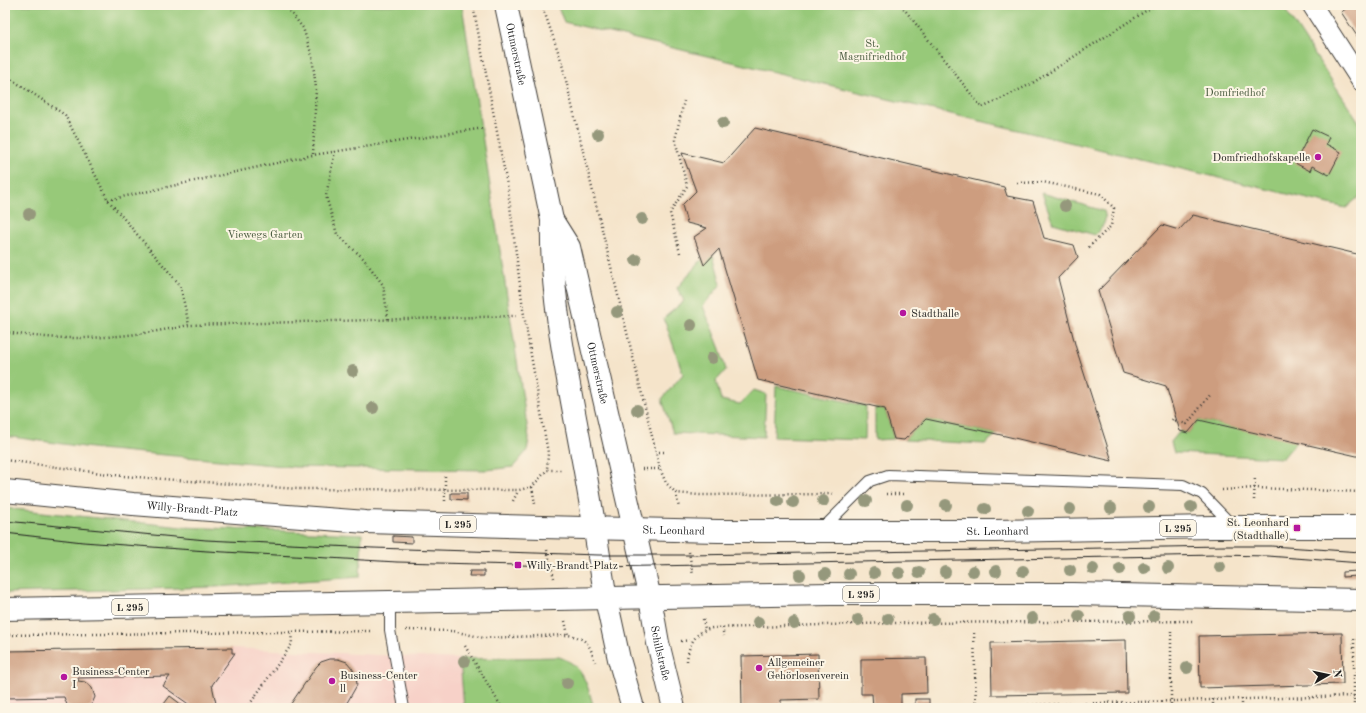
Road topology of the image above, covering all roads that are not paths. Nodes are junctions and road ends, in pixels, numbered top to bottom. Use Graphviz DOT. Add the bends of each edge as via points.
graph roads {
  1 [pos="506,5"];
  2 [pos="1312,5"];
  3 [pos="1361,81"];
  4 [pos="552,220"];
  5 [pos="5,491"];
  6 [pos="595,527"];
  7 [pos="1234,527"];
  8 [pos="1361,527"];
  9 [pos="635,529"];
  10 [pos="821,531"];
  11 [pos="650,598"];
  12 [pos="606,599"];
  13 [pos="1361,600"];
  14 [pos="390,603"];
  15 [pos="5,609"];
  16 [pos="403,707"];
  17 [pos="633,708"];
  18 [pos="674,708"];
  1 -- 4 [label="main road, Ottmerstraße"];
  2 -- 3 [label="street"];
  4 -- 6 [label="main road, Ottmerstraße" via="552,250 567,376"];
  4 -- 9 [label="main road, Ottmerstraße" via="569,247"];
  5 -- 6 [label="main road, Willy-Brandt-Platz / L 295" via="141,505 366,522"];
  6 -- 9 [label="main road, L 295"];
  6 -- 12 [label="main road, Ottmerstraße"];
  7 -- 8 [label="main road, St. Leonhard / L 295"];
  7 -- 10 [label="main road, St. Leonhard / L 295"];
  7 -- 10 [label="lane" via="1202,494 1183,485 888,475 870,481"];
  9 -- 10 [label="main road, St. Leonhard / L 295"];
  9 -- 11 [label="main road, Ottmerstraße"];
  11 -- 12 [label="main road, L 295"];
  11 -- 13 [label="main road, L 295" via="830,594 1073,594"];
  11 -- 18 [label="main road, Schillstraße"];
  12 -- 14 [label="main road, L 295"];
  12 -- 17 [label="main road"];
  14 -- 15 [label="main road, L 295"];
  14 -- 16 [label="lane" via="390,630"];
}
